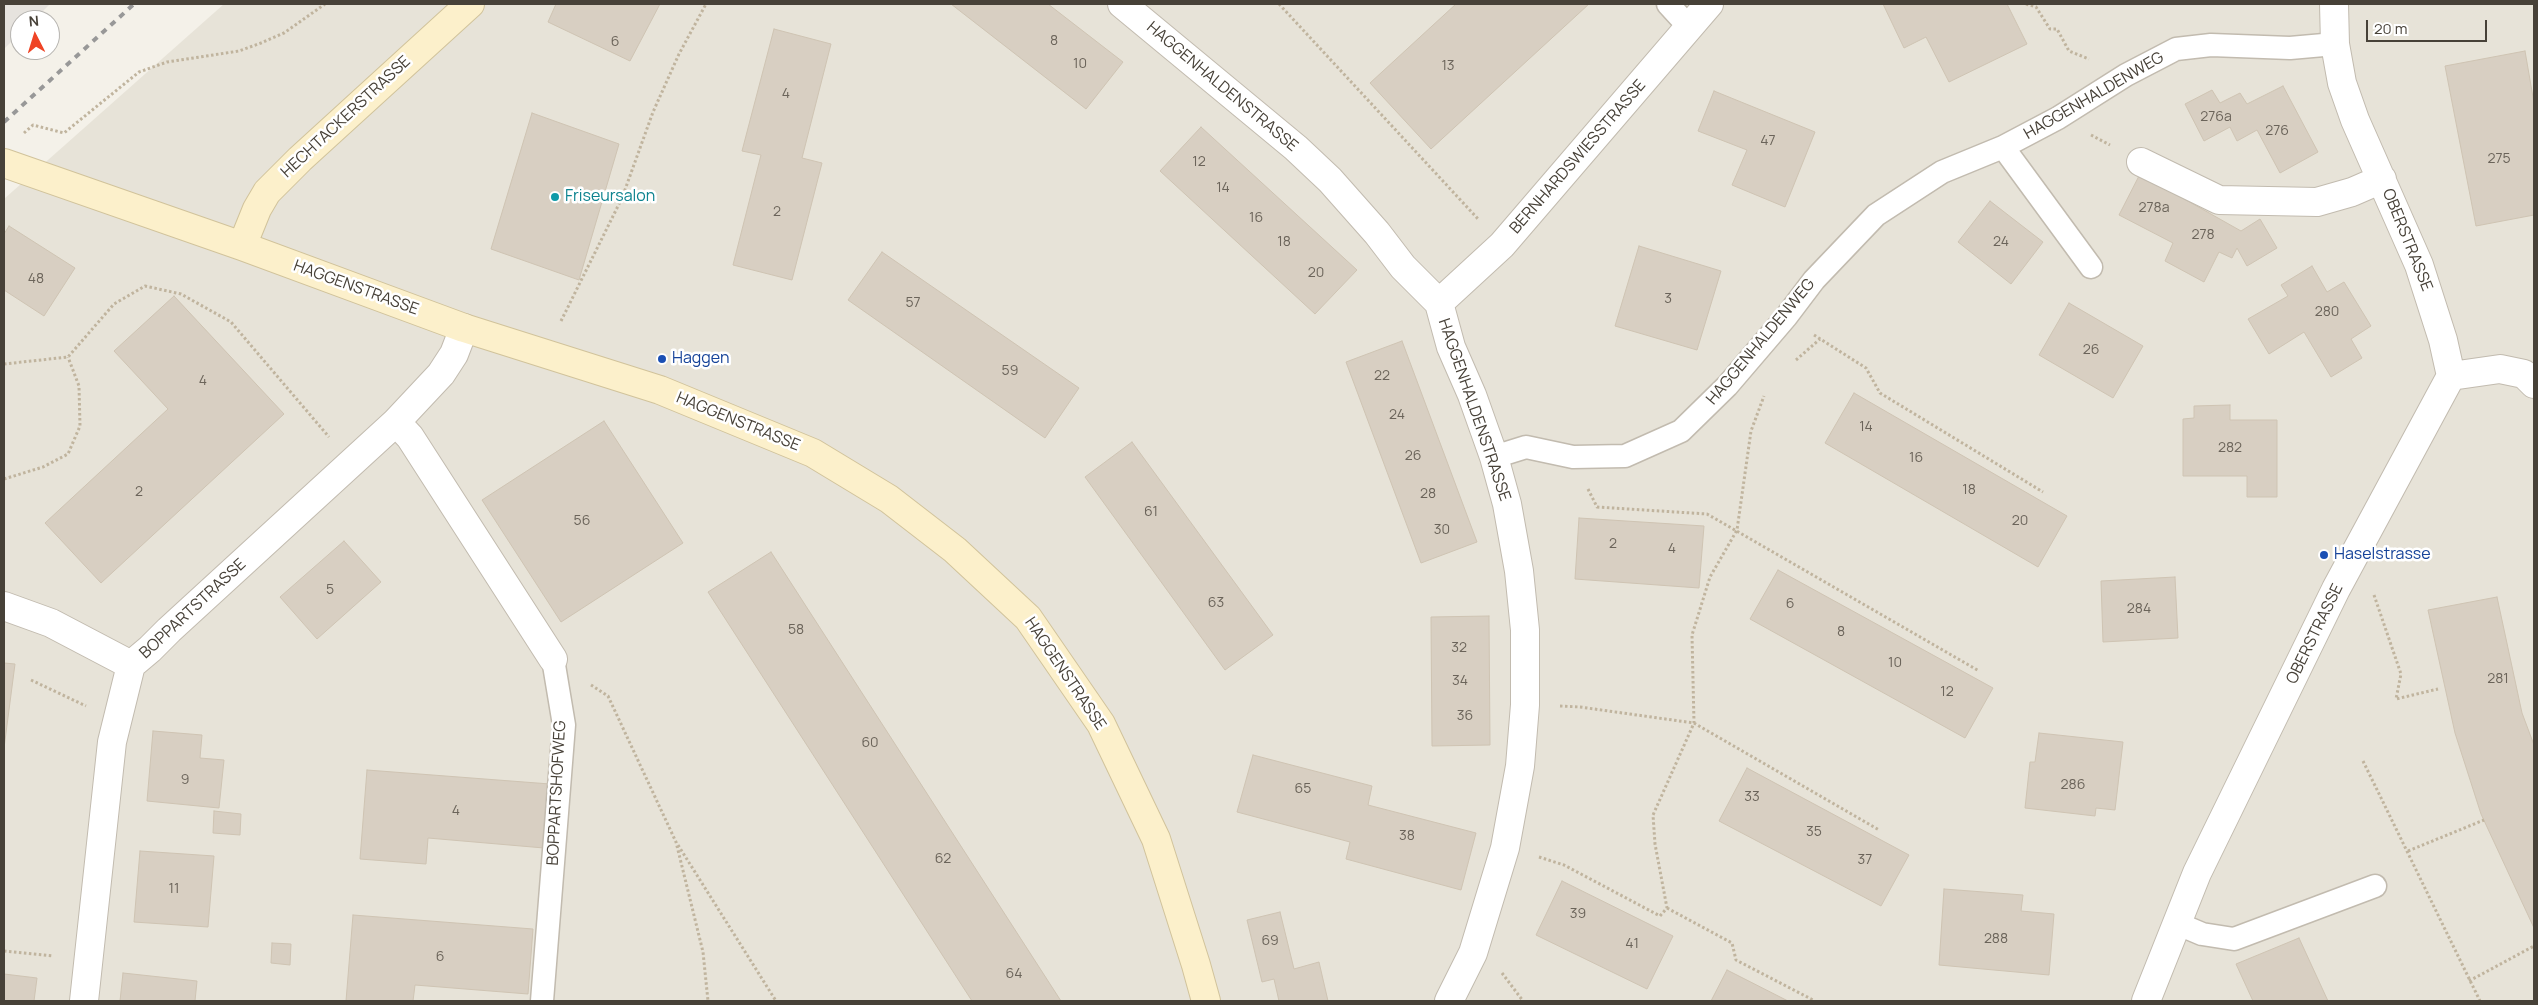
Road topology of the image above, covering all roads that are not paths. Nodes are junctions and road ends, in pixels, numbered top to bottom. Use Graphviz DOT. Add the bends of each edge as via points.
graph roads {
  1 [pos="470,4"];
  2 [pos="1122,4"];
  3 [pos="1668,4"];
  4 [pos="1709,4"];
  5 [pos="2334,4"];
  6 [pos="1690,28"];
  7 [pos="2335,44"];
  8 [pos="2003,147"];
  9 [pos="2141,162"];
  10 [pos="4,163"];
  11 [pos="2382,179"];
  12 [pos="242,246"];
  13 [pos="2091,267"];
  14 [pos="1439,303"];
  15 [pos="464,328"];
  16 [pos="2451,376"];
  17 [pos="2534,384"];
  18 [pos="396,422"];
  19 [pos="1494,457"];
  20 [pos="4,606"];
  21 [pos="553,659"];
  22 [pos="131,665"];
  23 [pos="2375,886"];
  24 [pos="2176,924"];
  25 [pos="84,1001"];
  26 [pos="542,1001"];
  27 [pos="1206,1001"];
  28 [pos="1449,1001"];
  29 [pos="2146,1001"];
  1 -- 12 [label="street, HECHTACKERSTRASSE" via="272,186 257,209"];
  2 -- 14 [label="street, HAGGENHALDENSTRASSE" via="1330,180 1403,267"];
  3 -- 6 [label="lane"];
  4 -- 6 [label="street, BERNHARDSWIESSTRASSE"];
  5 -- 7 [label="street, OBERSTRASSE"];
  6 -- 14 [label="street, BERNHARDSWIESSTRASSE" via="1502,245"];
  7 -- 8 [label="lane, HAGGENHALDENWEG" via="2296,48 2211,45 2176,49"];
  7 -- 11 [label="street, OBERSTRASSE" via="2342,83"];
  8 -- 13 [label="lane, HAGGENHALDENWEG"];
  8 -- 19 [label="lane, HAGGENHALDENWEG" via="1942,172 1876,215 1814,280 1727,386 1681,431 1626,456 1573,457 1526,447"];
  9 -- 11 [label="street, OBERSTRASSE" via="2219,200 2317,202"];
  10 -- 12 [label="street, HAGGENSTRASSE"];
  11 -- 16 [label="street, OBERSTRASSE" via="2419,265 2444,340"];
  12 -- 15 [label="street, HAGGENSTRASSE"];
  14 -- 19 [label="street, HAGGENHALDENSTRASSE" via="1451,347"];
  15 -- 18 [label="street, BOPPARTSTRASSE" via="454,354 441,374"];
  15 -- 27 [label="street, HAGGENSTRASSE" via="660,390 813,453 889,499 955,550 1028,618 1101,724 1156,839"];
  16 -- 17 [label="street" via="2500,369 2524,374"];
  16 -- 24 [label="street, OBERSTRASSE" via="2336,589"];
  18 -- 21 [label="street, BOPPARTSHOFWEG" via="410,437"];
  18 -- 22 [label="street, BOPPARTSTRASSE"];
  19 -- 28 [label="street, HAGGENHALDENSTRASSE" via="1520,571 1526,630 1520,766 1505,848 1473,953"];
  20 -- 22 [label="street" via="51,623"];
  21 -- 26 [label="lane, BOPPARTSHOFWEG" via="564,725"];
  22 -- 25 [label="street, BOPPARTSTRASSE" via="112,742"];
  23 -- 24 [label="lane" via="2234,939 2202,934"];
  24 -- 29 [label="street, OBERSTRASSE"];
}
